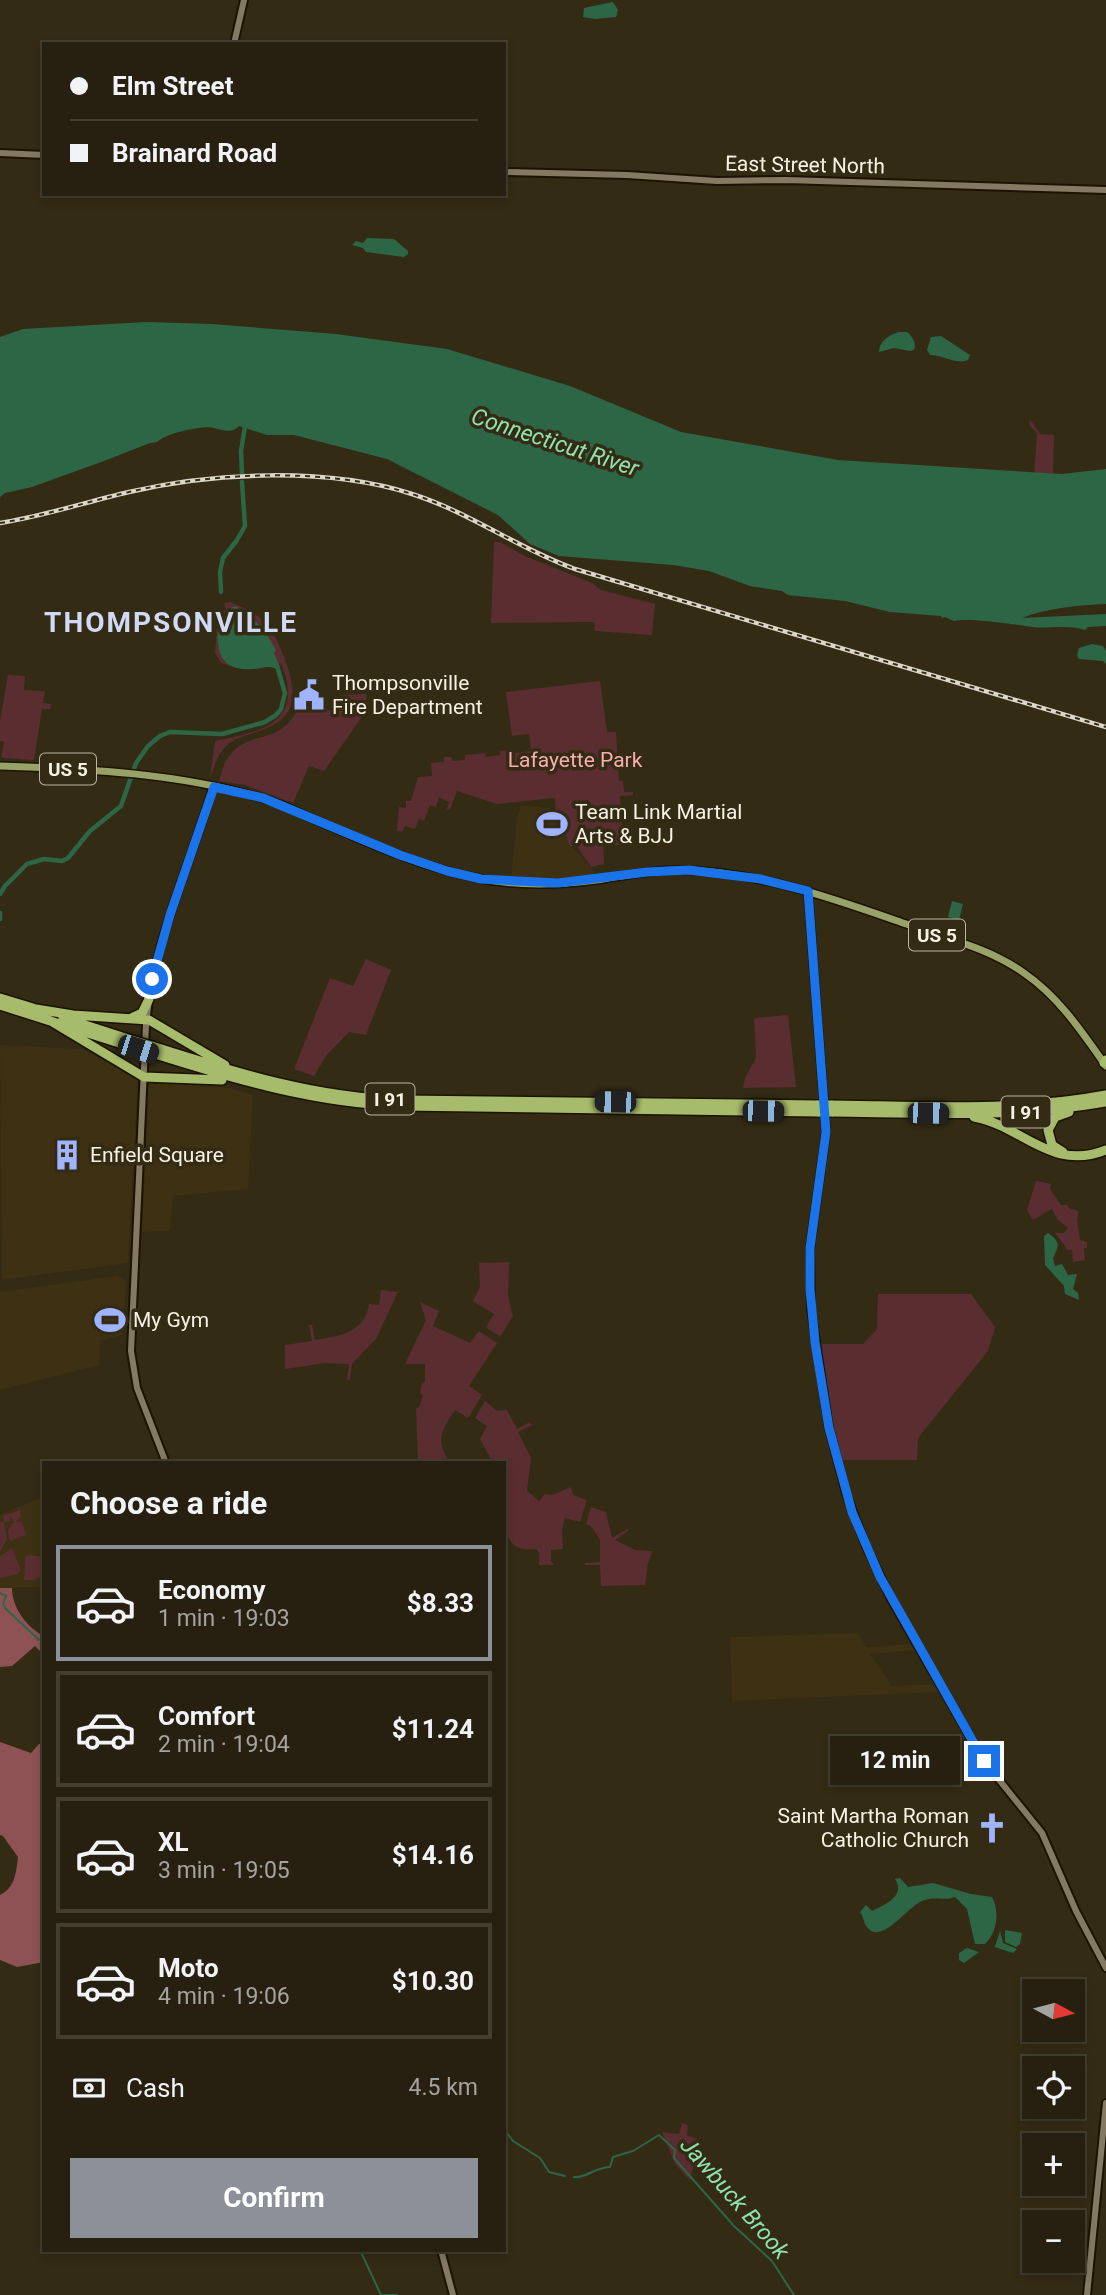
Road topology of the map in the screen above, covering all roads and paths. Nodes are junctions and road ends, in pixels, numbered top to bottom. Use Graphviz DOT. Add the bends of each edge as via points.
graph roads {
  1 [pos="244,0"];
  2 [pos="234,42"];
  3 [pos="0,153"];
  4 [pos="42,155"];
  5 [pos="506,172"];
  6 [pos="1106,190"];
  7 [pos="0,766"];
  8 [pos="214,787"];
  9 [pos="808,891"];
  10 [pos="0,998"];
  11 [pos="149,999"];
  12 [pos="0,1007"];
  13 [pos="27,1010"];
  14 [pos="132,1017"];
  15 [pos="147,1019"];
  16 [pos="49,1020"];
  17 [pos="138,1045"];
  18 [pos="152,1050"];
  19 [pos="1106,1063"];
  20 [pos="244,1075"];
  21 [pos="143,1076"];
  22 [pos="258,1086"];
  23 [pos="1104,1100"];
  24 [pos="819,1108"];
  25 [pos="831,1109"];
  26 [pos="952,1114"];
  27 [pos="1106,1148"];
  28 [pos="165,1461"];
  29 [pos="1106,1968"];
  30 [pos="1106,2103"];
  31 [pos="442,2252"];
  32 [pos="453,2295"];
  33 [pos="1087,2295"];
  1 -- 2 [label="main road"];
  3 -- 4 [label="main road"];
  5 -- 6 [label="main road, East Street North"];
  7 -- 8 [label="main road, US 5" via="132,773"];
  8 -- 9 [label="main road, US 5" via="263,798 400,855 481,879 558,883 689,870 761,879"];
  8 -- 11 [label="main road" via="170,915"];
  9 -- 19 [label="main road, US 5" via="971,946 1010,964 1055,999"];
  9 -- 29 [label="main road" via="826,1132 810,1248 811,1309 829,1428 846,1493 891,1599 984,1761 1042,1833"];
  10 -- 13 [label="highway, I 91"];
  11 -- 14 [label="highway" via="142,1013"];
  11 -- 15 [label="main road"];
  12 -- 13 [label="highway"];
  13 -- 14 [label="highway"];
  13 -- 16 [label="highway, I 91"];
  13 -- 17 [label="highway, I 91"];
  14 -- 15 [label="highway"];
  15 -- 20 [label="highway"];
  15 -- 21 [label="main road"];
  16 -- 17 [label="highway, I 91"];
  16 -- 21 [label="highway"];
  17 -- 18 [label="highway, I 91, bridge"];
  18 -- 20 [label="highway, I 91"];
  18 -- 22 [label="highway, I 91"];
  20 -- 24 [label="highway, I 91" via="318,1091 397,1100"];
  21 -- 22 [label="highway"];
  21 -- 28 [label="main road" via="132,1357 140,1394"];
  22 -- 24 [label="highway, I 91" via="394,1106"];
  23 -- 25 [label="highway, I 91"];
  23 -- 26 [label="highway, I 91" via="1022,1113"];
  23 -- 27 [label="highway" via="1057,1116 1048,1136 1053,1146 1066,1153"];
  24 -- 25 [label="highway, I 91, bridge"];
  25 -- 26 [label="highway, I 91"];
  26 -- 27 [label="highway" via="985,1120 1057,1154 1080,1156"];
  30 -- 33 [label="main road"];
  31 -- 32 [label="main road"];
}
